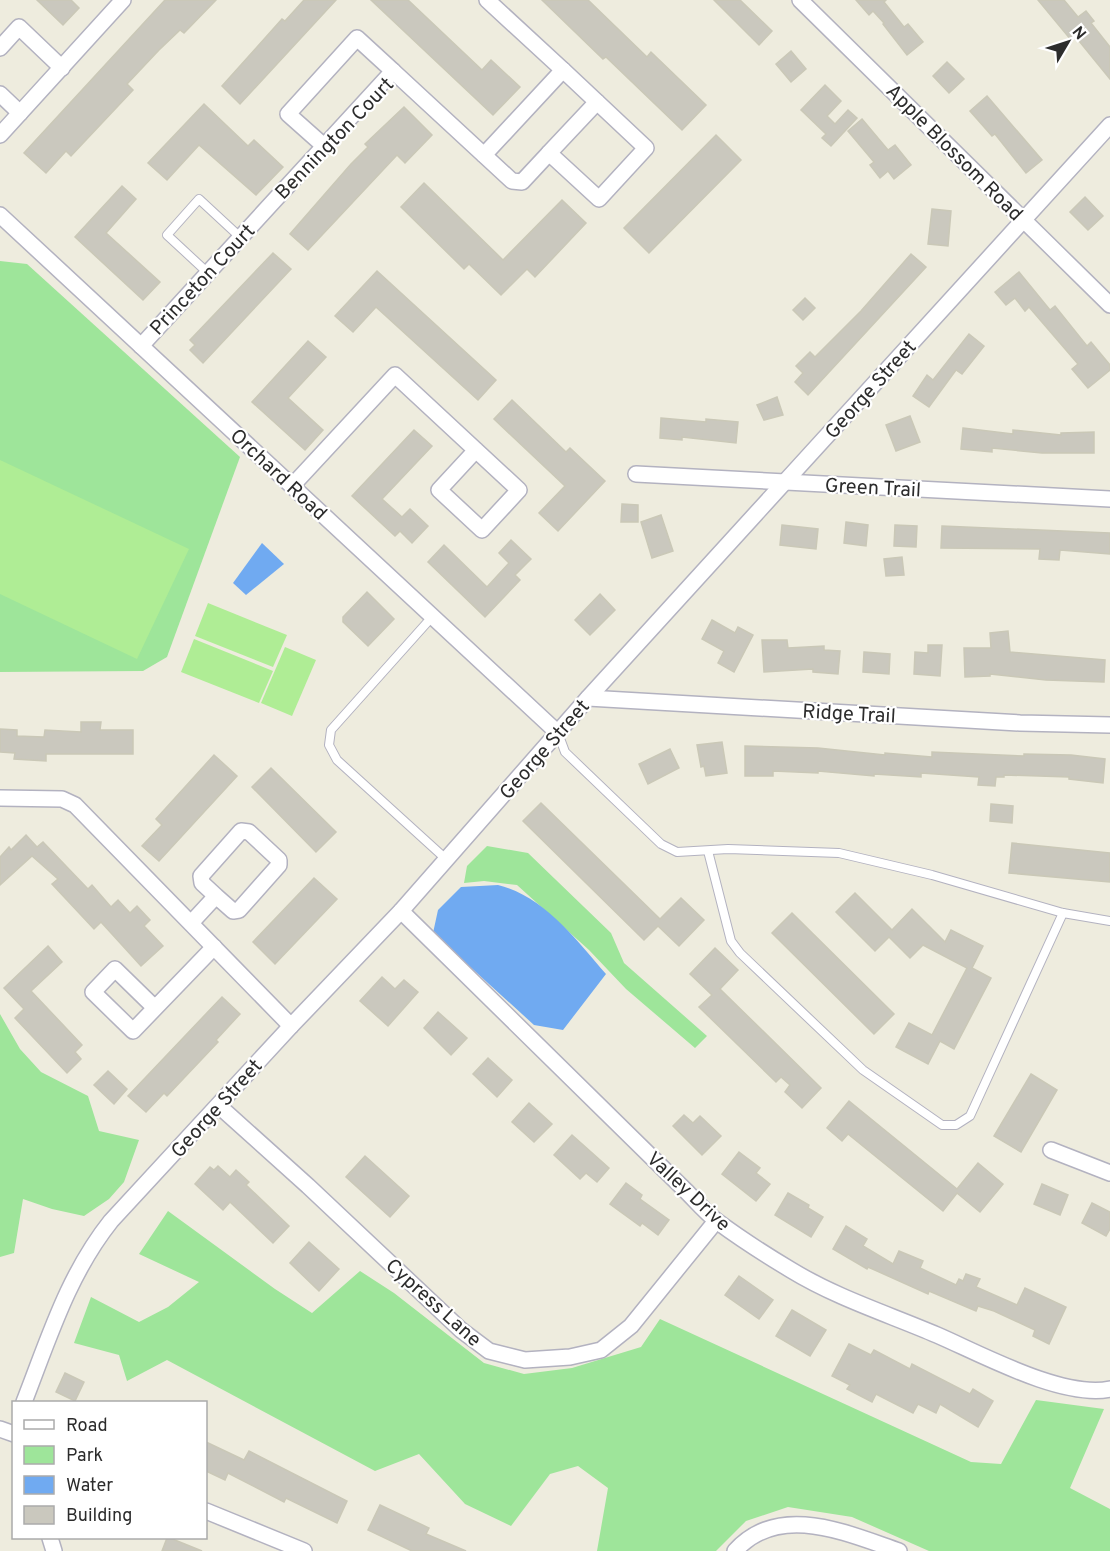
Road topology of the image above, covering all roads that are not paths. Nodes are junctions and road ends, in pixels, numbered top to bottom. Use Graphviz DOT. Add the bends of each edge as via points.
graph roads {
  1 [pos="123,0"];
  2 [pos="487,0"];
  3 [pos="800,0"];
  4 [pos="0,48"];
  5 [pos="62,68"];
  6 [pos="563,70"];
  7 [pos="393,71"];
  8 [pos="0,94"];
  9 [pos="597,102"];
  10 [pos="20,113"];
  11 [pos="1110,125"];
  12 [pos="0,135"];
  13 [pos="324,146"];
  14 [pos="549,153"];
  15 [pos="484,155"];
  16 [pos="264,211"];
  17 [pos="0,215"];
  18 [pos="1024,219"];
  19 [pos="240,237"];
  20 [pos="208,273"];
  21 [pos="1110,305"];
  22 [pos="141,346"];
  23 [pos="476,450"];
  24 [pos="636,474"];
  25 [pos="784,483"];
  26 [pos="292,486"];
  27 [pos="1110,499"];
  28 [pos="432,617"];
  29 [pos="588,698"];
  30 [pos="1110,725"];
  31 [pos="558,733"];
  32 [pos="0,798"];
  33 [pos="708,852"];
  34 [pos="447,860"];
  35 [pos="216,896"];
  36 [pos="401,911"];
  37 [pos="1063,913"];
  38 [pos="1110,921"];
  39 [pos="191,923"];
  40 [pos="214,947"];
  41 [pos="155,1008"];
  42 [pos="291,1026"];
  43 [pos="219,1106"];
  44 [pos="1051,1150"];
  45 [pos="1110,1173"];
  46 [pos="716,1221"];
  47 [pos="1110,1389"];
  48 [pos="24,1401"];
  49 [pos="207,1511"];
  50 [pos="304,1551"];
  51 [pos="735,1551"];
  52 [pos="898,1551"];
  1 -- 5 [label="street"];
  2 -- 6 [label="street"];
  3 -- 18 [label="street, Apple Blossom Road"];
  4 -- 5 [label="street" via="19,27"];
  5 -- 10 [label="street"];
  6 -- 9 [label="street"];
  6 -- 15 [label="street"];
  7 -- 13 [label="street, Bennington Court"];
  7 -- 13 [label="street" via="357,38 288,114"];
  7 -- 15 [label="street, Bennington Court"];
  8 -- 10 [label="street"];
  9 -- 14 [label="street"];
  9 -- 14 [label="street" via="646,148 599,199"];
  10 -- 12 [label="street"];
  11 -- 18 [label="street, George Street"];
  13 -- 16 [label="street, Bennington Court"];
  14 -- 15 [label="street, Bennington Court" via="522,182 512,181"];
  16 -- 19 [label="street, Princeton Court"];
  17 -- 22 [label="street, Orchard Road"];
  18 -- 21 [label="street, Apple Blossom Road"];
  18 -- 25 [label="street, George Street"];
  19 -- 20 [label="street, Princeton Court"];
  19 -- 20 [label="lane" via="199,199 173,227 167,235"];
  20 -- 22 [label="street, Princeton Court"];
  22 -- 26 [label="street, Orchard Road"];
  23 -- 23 [label="street" via="519,490 482,530 439,490"];
  23 -- 26 [label="street" via="395,375"];
  24 -- 25 [label="street, Green Trail"];
  25 -- 27 [label="street, Green Trail"];
  25 -- 29 [label="street, George Street"];
  26 -- 28 [label="street, Orchard Road"];
  28 -- 31 [label="street, Orchard Road"];
  28 -- 34 [label="lane" via="331,730 329,745 337,759"];
  29 -- 30 [label="street, Ridge Trail"];
  29 -- 31 [label="street, George Street"];
  31 -- 33 [label="lane" via="565,752 661,844 677,852"];
  31 -- 34 [label="street, George Street"];
  32 -- 39 [label="street" via="69,801"];
  33 -- 37 [label="lane" via="728,849 839,853"];
  33 -- 37 [label="lane" via="731,941 740,953 863,1070 942,1125 956,1125 970,1116"];
  34 -- 36 [label="street, George Street"];
  35 -- 35 [label="street" via="202,883 201,876 241,831 249,832 279,860 279,865 239,910 233,911"];
  35 -- 39 [label="street"];
  36 -- 42 [label="street, George Street"];
  36 -- 46 [label="street, Valley Drive"];
  37 -- 38 [label="lane"];
  39 -- 40 [label="street"];
  40 -- 41 [label="street"];
  40 -- 42 [label="street"];
  42 -- 43 [label="street, George Street"];
  43 -- 46 [label="street, Cypress Lane" via="461,1330 489,1351 525,1360 601,1350 631,1326"];
  43 -- 48 [label="street, George Street" via="93,1244 69,1286"];
  44 -- 45 [label="street"];
  46 -- 47 [label="street, Valley Drive" via="792,1271 843,1298 1046,1380 1078,1389"];
  49 -- 50 [label="street"];
  51 -- 52 [label="street" via="757,1532 803,1523 838,1530"];
}
